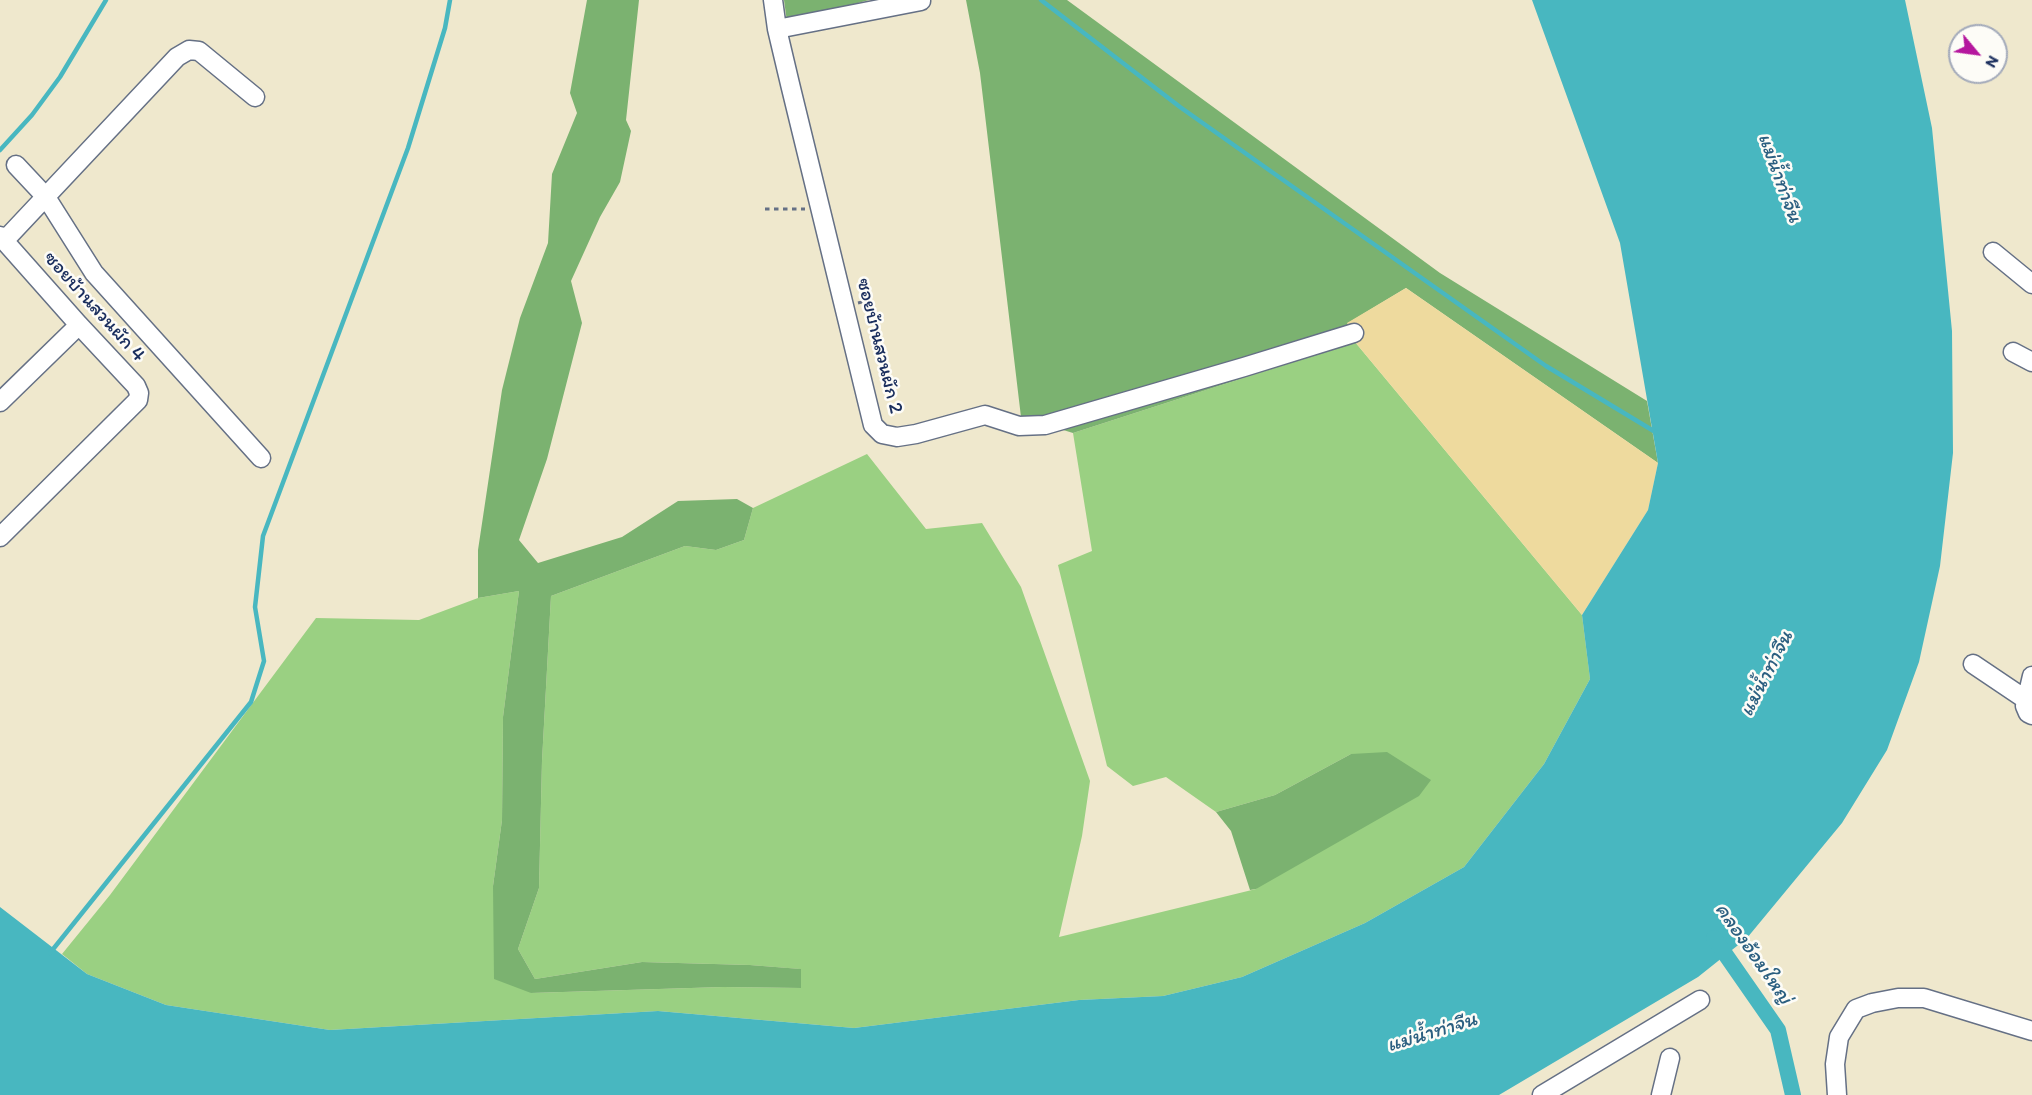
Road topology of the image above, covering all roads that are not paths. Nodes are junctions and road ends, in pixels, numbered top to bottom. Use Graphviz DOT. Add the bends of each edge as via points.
graph roads {
  1 [pos="773,0"];
  2 [pos="921,1"];
  3 [pos="777,29"];
  4 [pos="255,97"];
  5 [pos="16,165"];
  6 [pos="45,197"];
  7 [pos="3,247"];
  8 [pos="1993,252"];
  9 [pos="2032,284"];
  10 [pos="79,326"];
  11 [pos="1354,333"];
  12 [pos="2013,352"];
  13 [pos="2032,362"];
  14 [pos="0,402"];
  15 [pos="261,458"];
  16 [pos="0,537"];
  17 [pos="1974,664"];
  18 [pos="2032,676"];
  19 [pos="2029,707"];
  20 [pos="1700,1000"];
  21 [pos="2032,1031"];
  22 [pos="1670,1058"];
  23 [pos="1542,1095"];
  24 [pos="1661,1095"];
  25 [pos="1837,1095"];
  1 -- 3 [label="street, ซอยบ้านสวนผัก 2"];
  2 -- 3 [label="street"];
  3 -- 11 [label="street, ซอยบ้านสวนผัก 2" via="873,425 882,434 916,434 985,415 1019,426 1045,425"];
  4 -- 6 [label="street" via="199,51 189,50 177,57"];
  5 -- 6 [label="street"];
  6 -- 7 [label="street"];
  6 -- 15 [label="street" via="94,273"];
  7 -- 10 [label="street, ซอยบ้านสวนผัก 4"];
  8 -- 9 [label="street"];
  10 -- 14 [label="street"];
  10 -- 16 [label="street, ซอยบ้านสวนผัก 4" via="136,386 138,400"];
  12 -- 13 [label="street"];
  17 -- 19 [label="street"];
  18 -- 19 [label="street"];
  20 -- 23 [label="street"];
  21 -- 25 [label="street" via="1924,998 1872,1003 1856,1009 1839,1037 1835,1064"];
  22 -- 24 [label="street"];
}
